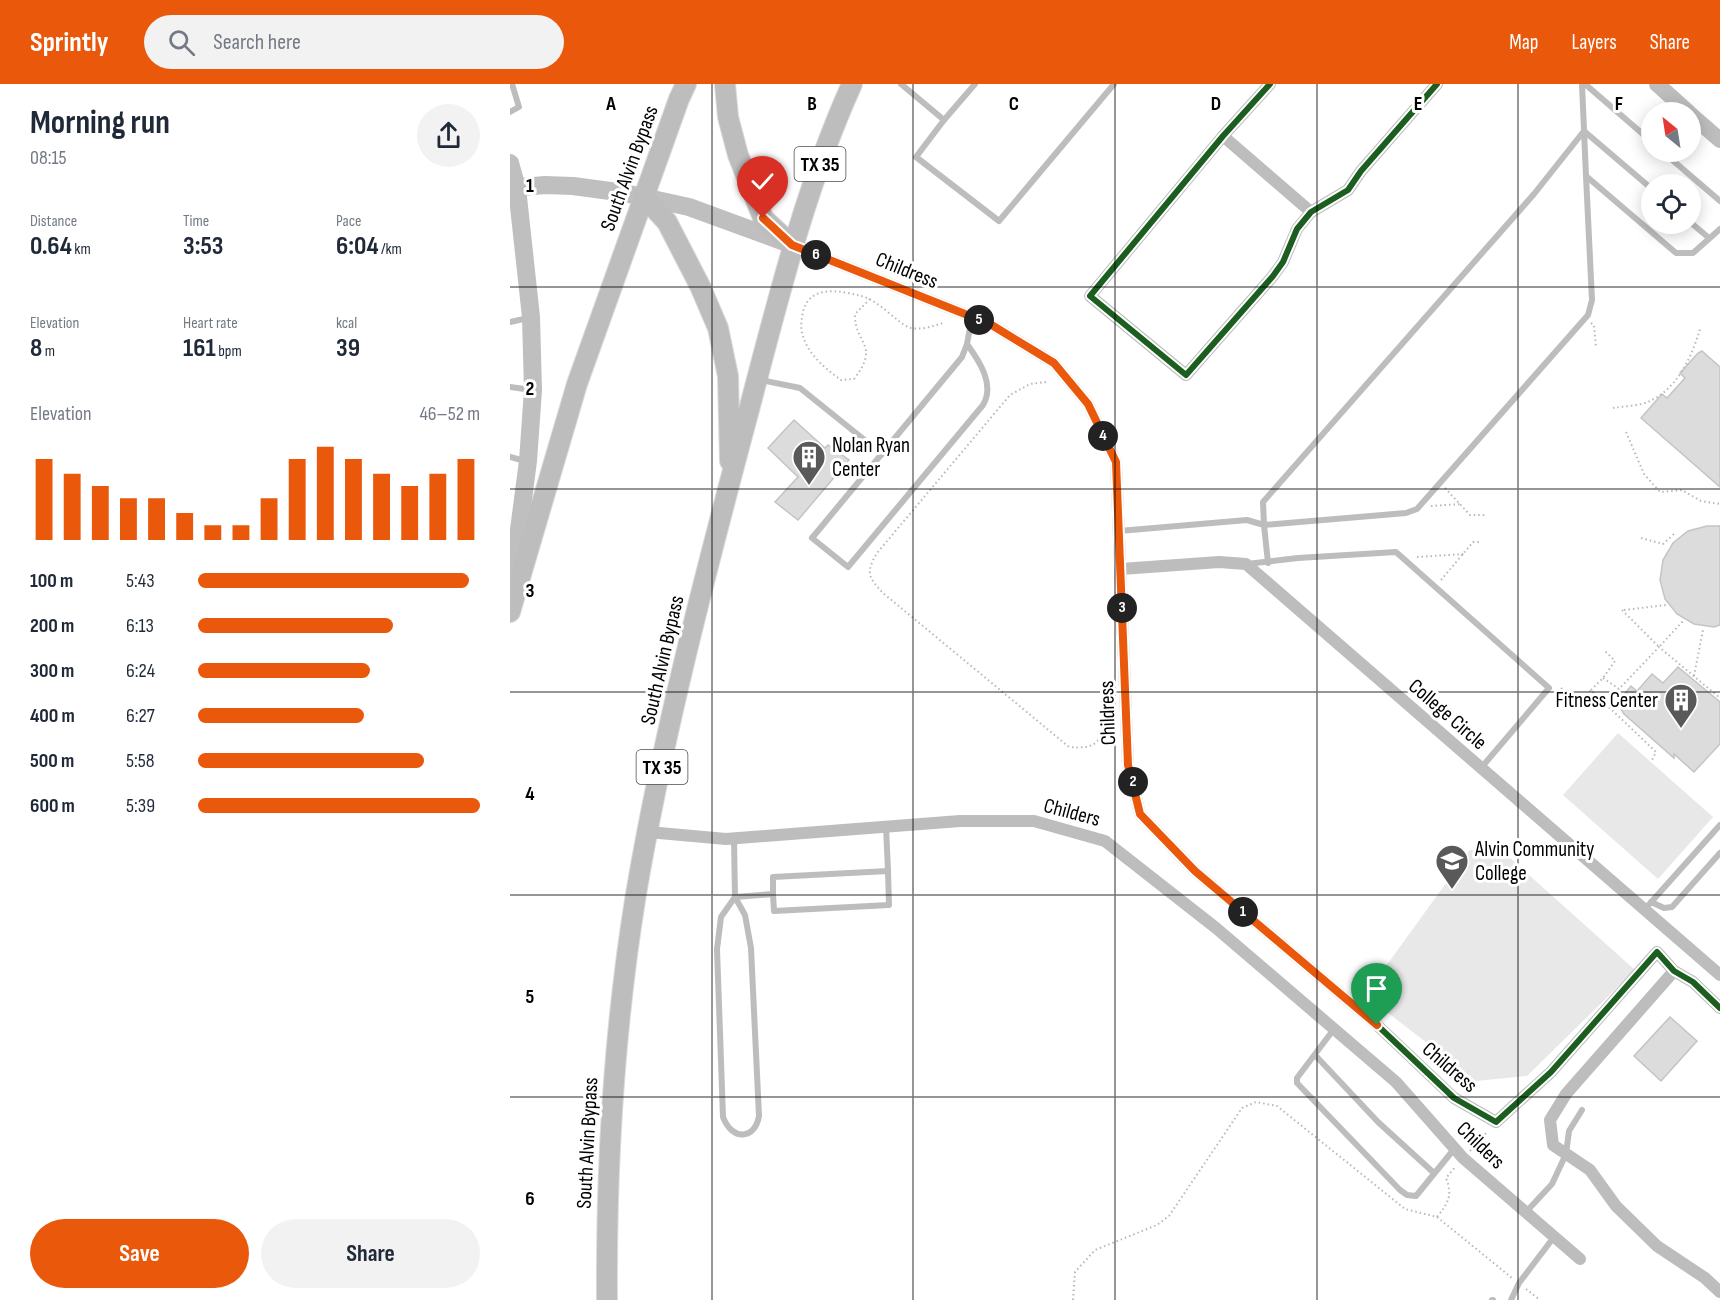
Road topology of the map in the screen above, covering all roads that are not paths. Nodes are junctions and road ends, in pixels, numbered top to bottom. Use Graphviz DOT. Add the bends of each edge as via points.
graph roads {
  1 [pos="512,84"];
  2 [pos="686,84"];
  3 [pos="725,84"];
  4 [pos="852,84"];
  5 [pos="901,84"];
  6 [pos="975,84"];
  7 [pos="1114,84"];
  8 [pos="1270,84"];
  9 [pos="1437,84"];
  10 [pos="1584,84"];
  11 [pos="1657,84"];
  12 [pos="1677,102"];
  13 [pos="510,112"];
  14 [pos="944,120"];
  15 [pos="1701,123"];
  16 [pos="1584,131"];
  17 [pos="1641,133"];
  18 [pos="1223,136"];
  19 [pos="1720,140"];
  20 [pos="1675,162"];
  21 [pos="510,163"];
  22 [pos="1586,176"];
  23 [pos="1641,180"];
  24 [pos="514,188"];
  25 [pos="644,197"];
  26 [pos="1720,201"];
  27 [pos="1311,212"];
  28 [pos="1720,229"];
  29 [pos="1701,231"];
  30 [pos="1709,238"];
  31 [pos="792,245"];
  32 [pos="531,317"];
  33 [pos="972,317"];
  34 [pos="510,322"];
  35 [pos="967,344"];
  36 [pos="758,379"];
  37 [pos="510,387"];
  38 [pos="533,390"];
  39 [pos="882,454"];
  40 [pos="510,457"];
  41 [pos="528,461"];
  42 [pos="730,483"];
  43 [pos="1264,525"];
  44 [pos="1119,531"];
  45 [pos="1268,563"];
  46 [pos="1246,564"];
  47 [pos="1121,569"];
  48 [pos="510,600"];
  49 [pos="510,612"];
  50 [pos="1481,768"];
  51 [pos="1720,825"];
  52 [pos="886,826"];
  53 [pos="648,832"];
  54 [pos="734,838"];
  55 [pos="1720,853"];
  56 [pos="888,871"];
  57 [pos="773,894"];
  58 [pos="735,897"];
  59 [pos="1647,906"];
  60 [pos="1674,971"];
  61 [pos="1720,975"];
  62 [pos="1720,1008"];
  63 [pos="1334,1029"];
  64 [pos="1315,1055"];
  65 [pos="1582,1110"];
  66 [pos="1455,1148"];
  67 [pos="1566,1154"];
  68 [pos="1434,1173"];
  69 [pos="1526,1212"];
  70 [pos="1555,1237"];
  71 [pos="1580,1259"];
  72 [pos="1720,1292"];
  73 [pos="607,1300"];
  74 [pos="1511,1300"];
  1 -- 13 [label="lane" via="519,107"];
  2 -- 25 [label="main road, South Alvin Bypass"];
  3 -- 31 [label="main road" via="738,155 763,218"];
  4 -- 31 [label="main road, South Alvin Bypass / TX 35" via="835,121"];
  5 -- 14 [label="lane"];
  6 -- 14 [label="lane"];
  7 -- 14 [label="lane" via="999,221 916,156"];
  8 -- 18 [label="street"];
  9 -- 27 [label="street" via="1348,190"];
  10 -- 16 [label="lane"];
  10 -- 17 [label="lane"];
  11 -- 12 [label="street"];
  15 -- 19 [label="street"];
  16 -- 22 [label="lane"];
  16 -- 23 [label="lane"];
  16 -- 43 [label="lane" via="1534,194 1263,502"];
  18 -- 27 [label="street"];
  18 -- 27 [label="street" via="1090,296 1186,375 1273,276 1297,229"];
  20 -- 26 [label="lane"];
  21 -- 24 [label="main road"];
  22 -- 30 [label="lane" via="1676,253 1693,253"];
  22 -- 43 [label="lane" via="1592,300 1588,315 1425,501 1406,513"];
  24 -- 25 [label="main road" via="573,186"];
  24 -- 32 [label="main road"];
  25 -- 31 [label="main road" via="689,207"];
  25 -- 42 [label="main road" via="667,222 718,328 728,376"];
  25 -- 49 [label="main road, South Alvin Bypass" via="577,384"];
  28 -- 30 [label="lane"];
  29 -- 30 [label="lane"];
  31 -- 33 [label="street, Childress"];
  31 -- 36 [label="main road, South Alvin Bypass / TX 35"];
  32 -- 34 [label="lane"];
  32 -- 38 [label="main road"];
  33 -- 35 [label="lane"];
  33 -- 44 [label="street, Childress" via="1054,363 1088,404 1116,462"];
  35 -- 39 [label="lane" via="962,357"];
  35 -- 39 [label="lane" via="978,358 988,396 848,567 812,538"];
  36 -- 39 [label="lane" via="800,388"];
  36 -- 42 [label="main road, South Alvin Bypass / TX 35"];
  37 -- 38 [label="lane"];
  38 -- 41 [label="main road"];
  40 -- 41 [label="lane"];
  41 -- 48 [label="main road"];
  42 -- 53 [label="main road, South Alvin Bypass / TX 35"];
  43 -- 44 [label="lane" via="1247,520"];
  43 -- 45 [label="lane"];
  44 -- 47 [label="street, Childress"];
  45 -- 46 [label="lane"];
  45 -- 50 [label="lane" via="1396,552 1549,688"];
  46 -- 47 [label="street" via="1219,562"];
  46 -- 50 [label="street, College Circle"];
  47 -- 60 [label="street, Childress" via="1128,765 1140,814 1195,871 1377,1025 1454,1098 1496,1122 1551,1072 1657,952"];
  50 -- 59 [label="street, College Circle"];
  51 -- 59 [label="lane"];
  52 -- 54 [label="street, Childers"];
  52 -- 56 [label="lane"];
  52 -- 63 [label="street, Childers" via="1034,821 1105,841 1216,928"];
  53 -- 54 [label="street, Childers"];
  53 -- 73 [label="main road, South Alvin Bypass / TX 35" via="633,917 611,1105"];
  54 -- 58 [label="lane"];
  55 -- 59 [label="lane" via="1672,907"];
  56 -- 57 [label="lane" via="773,878"];
  56 -- 57 [label="lane" via="889,904 774,911"];
  57 -- 58 [label="lane"];
  58 -- 58 [label="lane" via="721,917 717,949 723,1117 728,1129 743,1134 758,1125 759,1116 751,948 745,915"];
  59 -- 61 [label="street, College Circle"];
  60 -- 62 [label="street, Childress" via="1693,982"];
  60 -- 67 [label="street" via="1566,1094 1550,1120 1553,1145"];
  63 -- 64 [label="lane"];
  63 -- 66 [label="street, Childers" via="1396,1082"];
  64 -- 68 [label="lane" via="1378,1122"];
  64 -- 68 [label="lane" via="1297,1083 1400,1190 1416,1196"];
  65 -- 67 [label="lane" via="1569,1131"];
  66 -- 68 [label="lane"];
  66 -- 69 [label="street, Childers"];
  67 -- 69 [label="lane" via="1552,1184"];
  67 -- 72 [label="street" via="1590,1170 1616,1206 1657,1246"];
  69 -- 70 [label="street, Childers"];
  70 -- 71 [label="street, Childers"];
  70 -- 74 [label="lane" via="1519,1283"];
}
